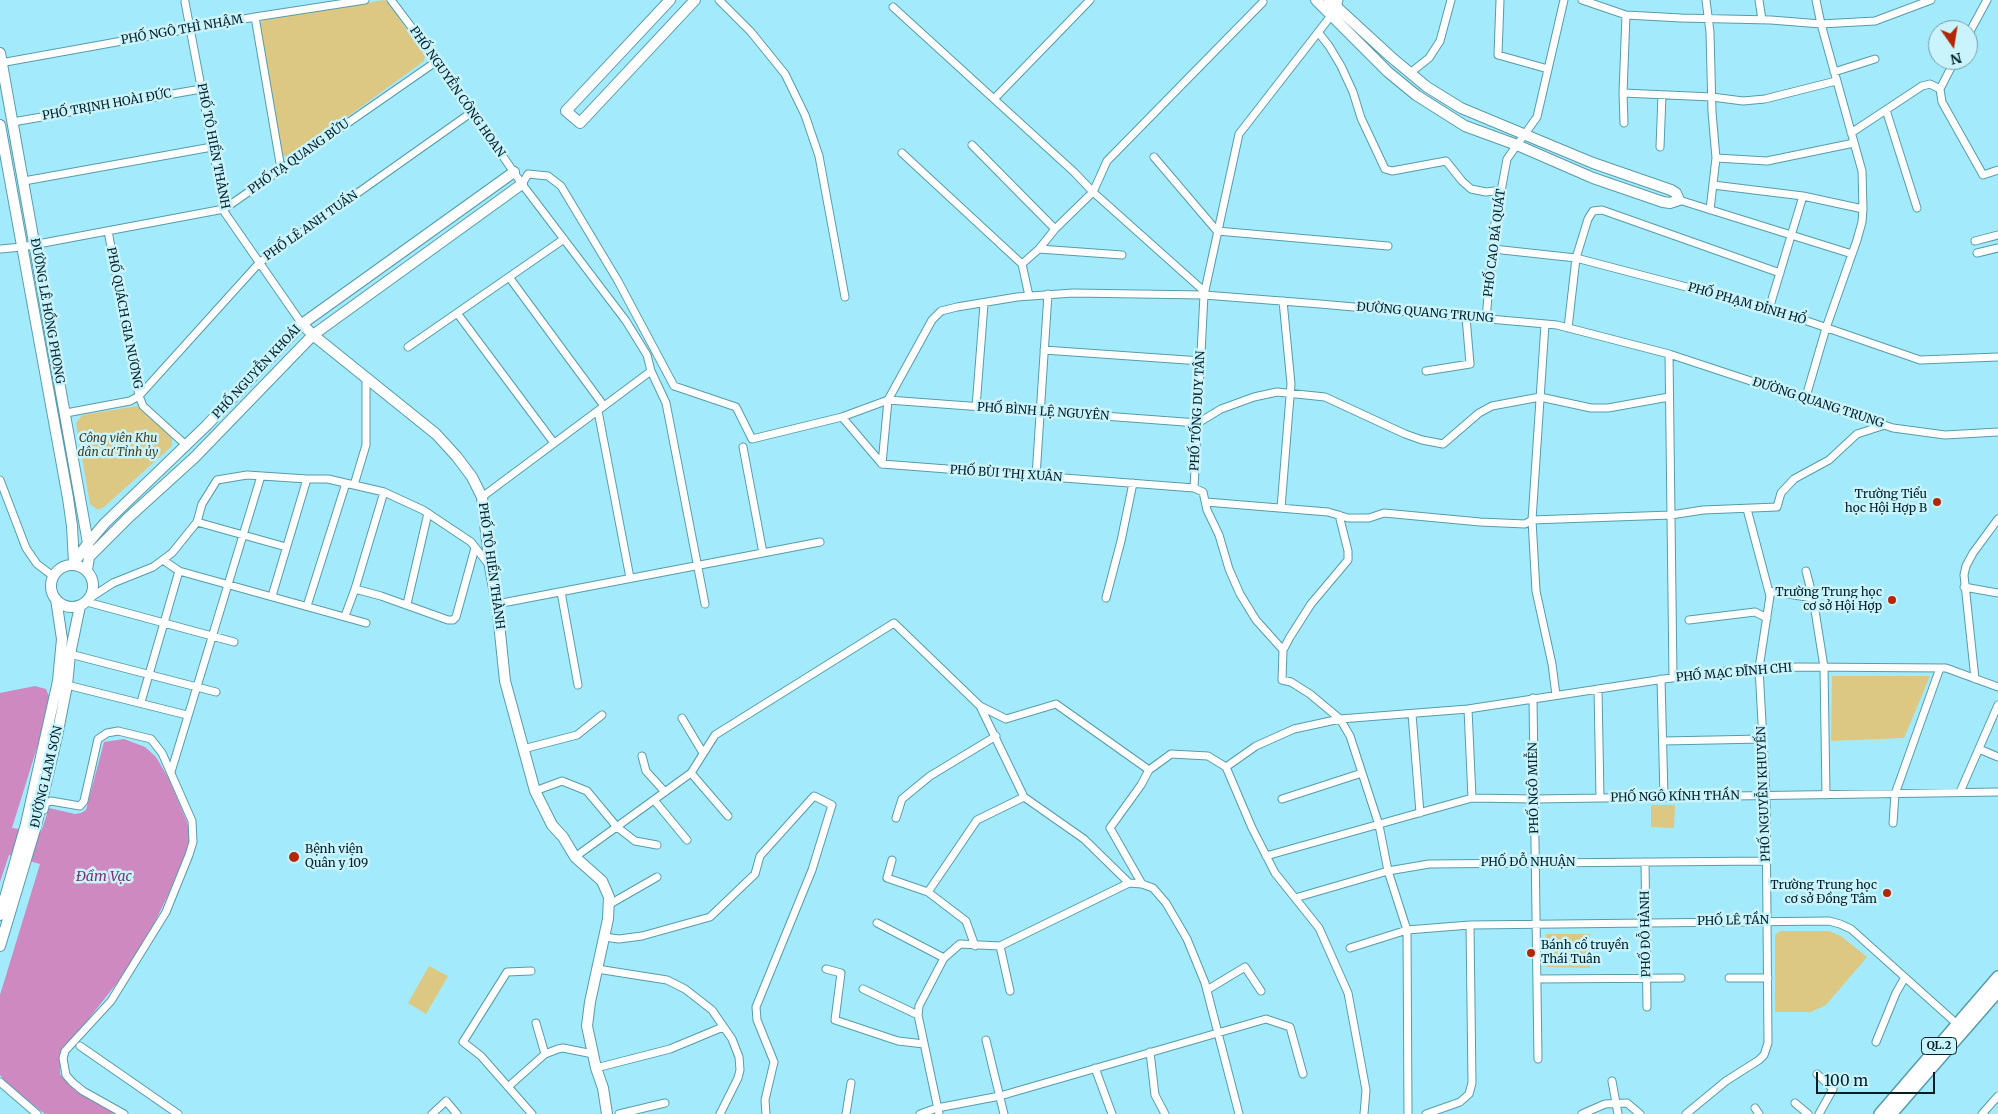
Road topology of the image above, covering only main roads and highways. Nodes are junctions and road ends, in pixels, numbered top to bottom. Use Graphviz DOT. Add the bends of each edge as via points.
graph roads {
  1 [pos="1998,977"];
  2 [pos="1998,991"];
  3 [pos="1880,1114"];
  4 [pos="1891,1114"];
  1 -- 3 [label="main road, QL.2"];
  2 -- 4 [label="main road, QL.2"];
}
